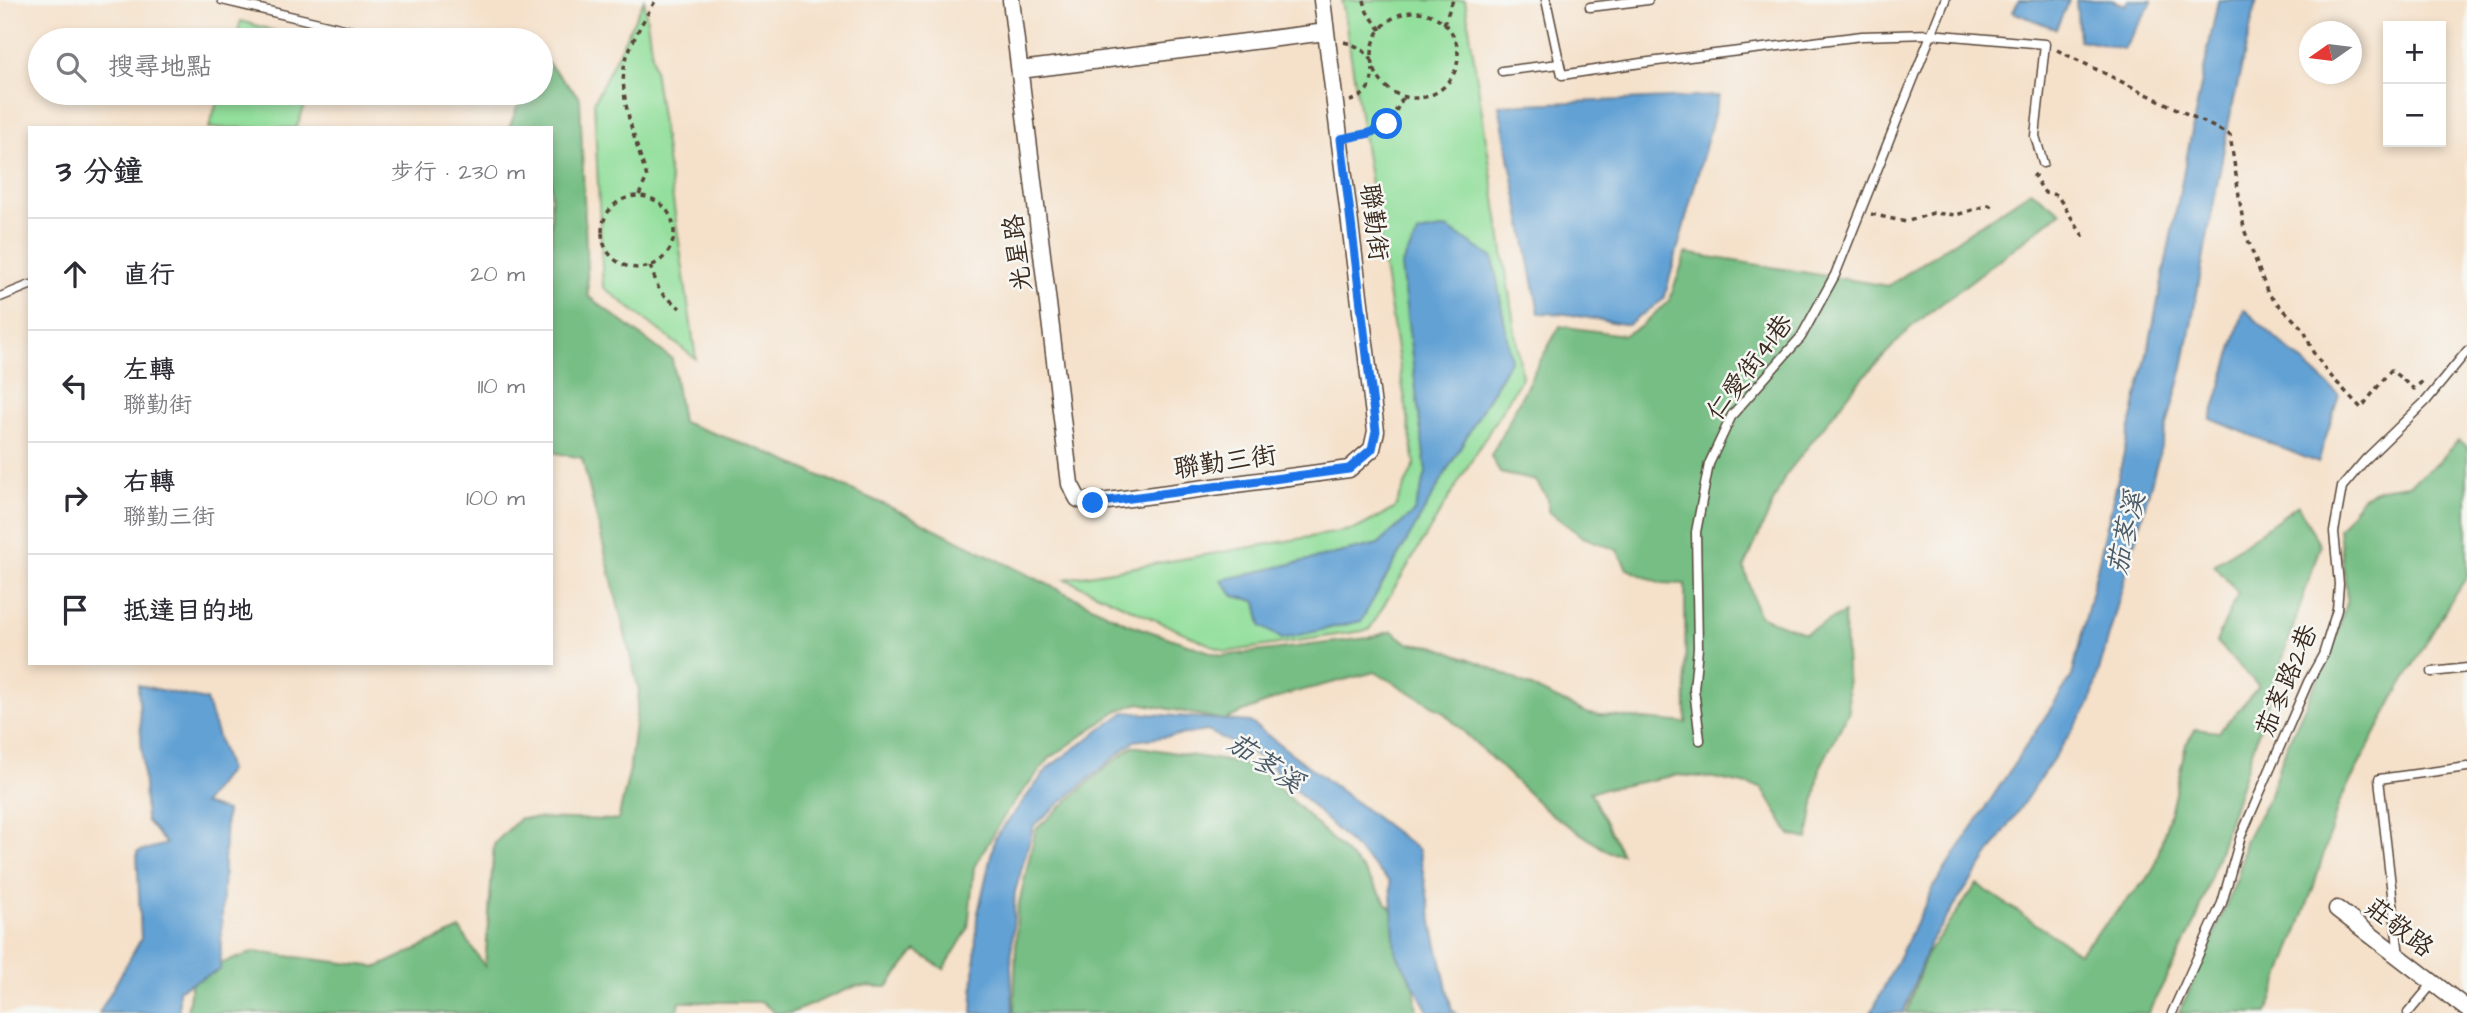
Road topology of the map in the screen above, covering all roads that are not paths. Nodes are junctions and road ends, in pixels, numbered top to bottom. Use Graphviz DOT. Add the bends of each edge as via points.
graph roads {
  1 [pos="222,0"];
  2 [pos="1011,0"];
  3 [pos="1322,0"];
  4 [pos="1546,0"];
  5 [pos="1648,0"];
  6 [pos="1945,0"];
  7 [pos="1590,7"];
  8 [pos="340,28"];
  9 [pos="1930,34"];
  10 [pos="1327,38"];
  11 [pos="1559,64"];
  12 [pos="1020,70"];
  13 [pos="1502,71"];
  14 [pos="2043,163"];
  15 [pos="28,286"];
  16 [pos="0,297"];
  17 [pos="2467,351"];
  18 [pos="1372,449"];
  19 [pos="1078,499"];
  20 [pos="2467,668"];
  21 [pos="2432,672"];
  22 [pos="1700,740"];
  23 [pos="2467,767"];
  24 [pos="2337,909"];
  25 [pos="2399,957"];
  26 [pos="2433,983"];
  27 [pos="2467,1009"];
  28 [pos="2172,1013"];
  29 [pos="2409,1013"];
  1 -- 8 [label="lane"];
  2 -- 12 [label="street, 光星路"];
  3 -- 10 [label="street, 聯勤街"];
  4 -- 11 [label="lane"];
  5 -- 7 [label="lane"];
  6 -- 9 [label="lane, 仁愛街41巷"];
  9 -- 11 [label="lane" via="1862,36 1562,75"];
  9 -- 14 [label="lane" via="2045,44 2035,136"];
  9 -- 22 [label="lane, 仁愛街41巷" via="1835,275 1801,337 1732,415 1709,464 1696,532 1694,689"];
  10 -- 12 [label="street"];
  10 -- 18 [label="street, 聯勤街" via="1376,431"];
  11 -- 13 [label="lane"];
  12 -- 19 [label="street, 光星路" via="1070,484"];
  15 -- 16 [label="lane"];
  17 -- 28 [label="lane, 茄苳路2巷" via="2426,401 2342,487 2334,532 2337,610 2323,655 2241,836 2222,903"];
  18 -- 19 [label="street, 聯勤三街" via="1349,469 1093,503"];
  20 -- 21 [label="lane"];
  23 -- 25 [label="lane" via="2379,779"];
  24 -- 25 [label="street, 莊敬路"];
  25 -- 26 [label="street, 莊敬路"];
  26 -- 27 [label="street, 莊敬路"];
  26 -- 29 [label="lane"];
}
